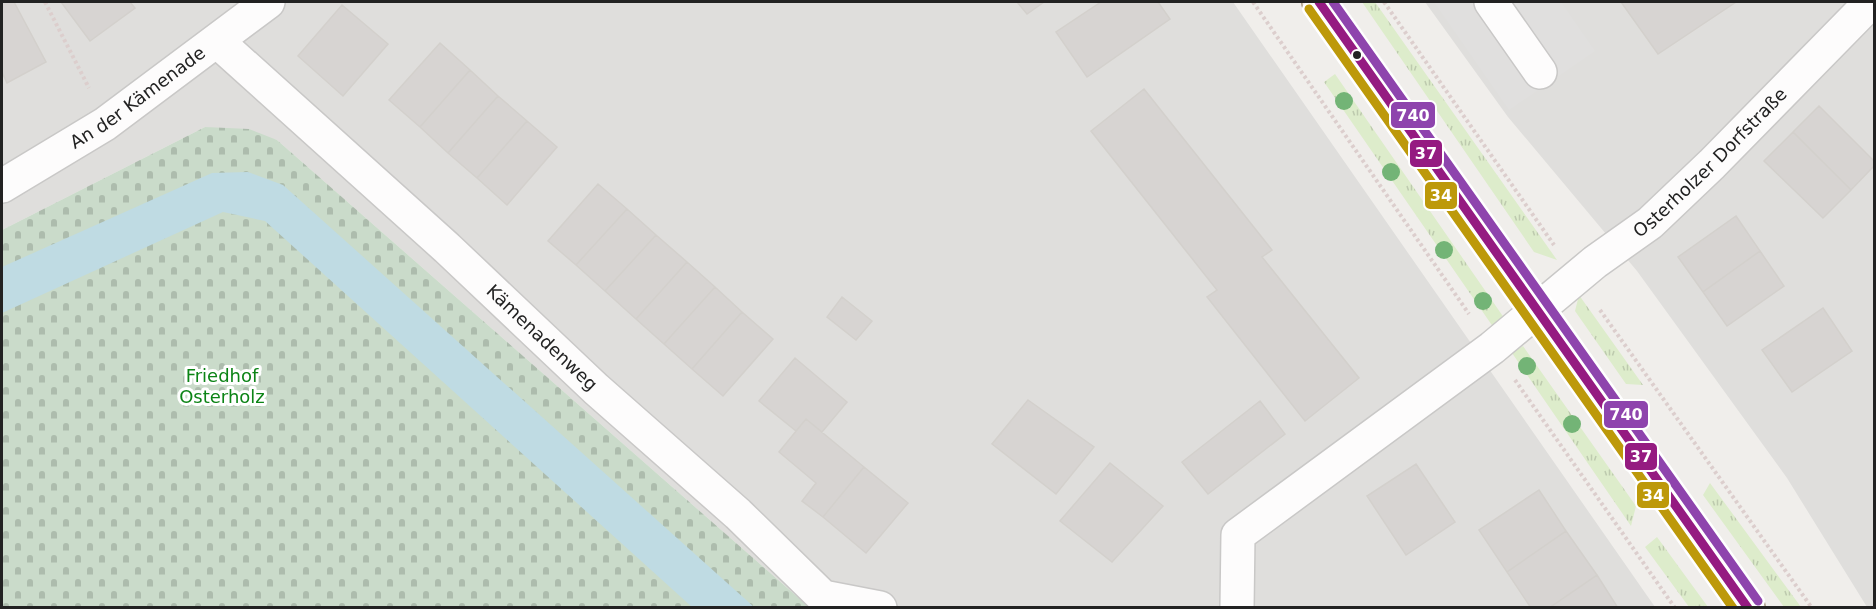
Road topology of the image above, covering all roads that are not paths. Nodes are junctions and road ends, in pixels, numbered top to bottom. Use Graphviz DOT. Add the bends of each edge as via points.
graph roads {
  1 [pos="268,2"];
  2 [pos="1319,2"];
  3 [pos="1491,2"];
  4 [pos="1871,2"];
  5 [pos="217,41"];
  6 [pos="1540,72"];
  7 [pos="2,186"];
  8 [pos="1538,311"];
  9 [pos="880,608"];
  10 [pos="1237,608"];
  11 [pos="1748,608"];
  1 -- 5 [label="street, An der Kämenade"];
  2 -- 8 [label="main road"];
  3 -- 6 [label="street"];
  4 -- 8 [label="street, Osterholzer Dorfstraße" via="1650,223 1595,262"];
  5 -- 7 [label="street, An der Kämenade" via="105,124"];
  5 -- 9 [label="street, Kämenadenweg" via="738,514 823,597"];
  8 -- 10 [label="street, Osterholzer Dorfstraße" via="1238,535"];
  8 -- 11 [label="main road"];
}
